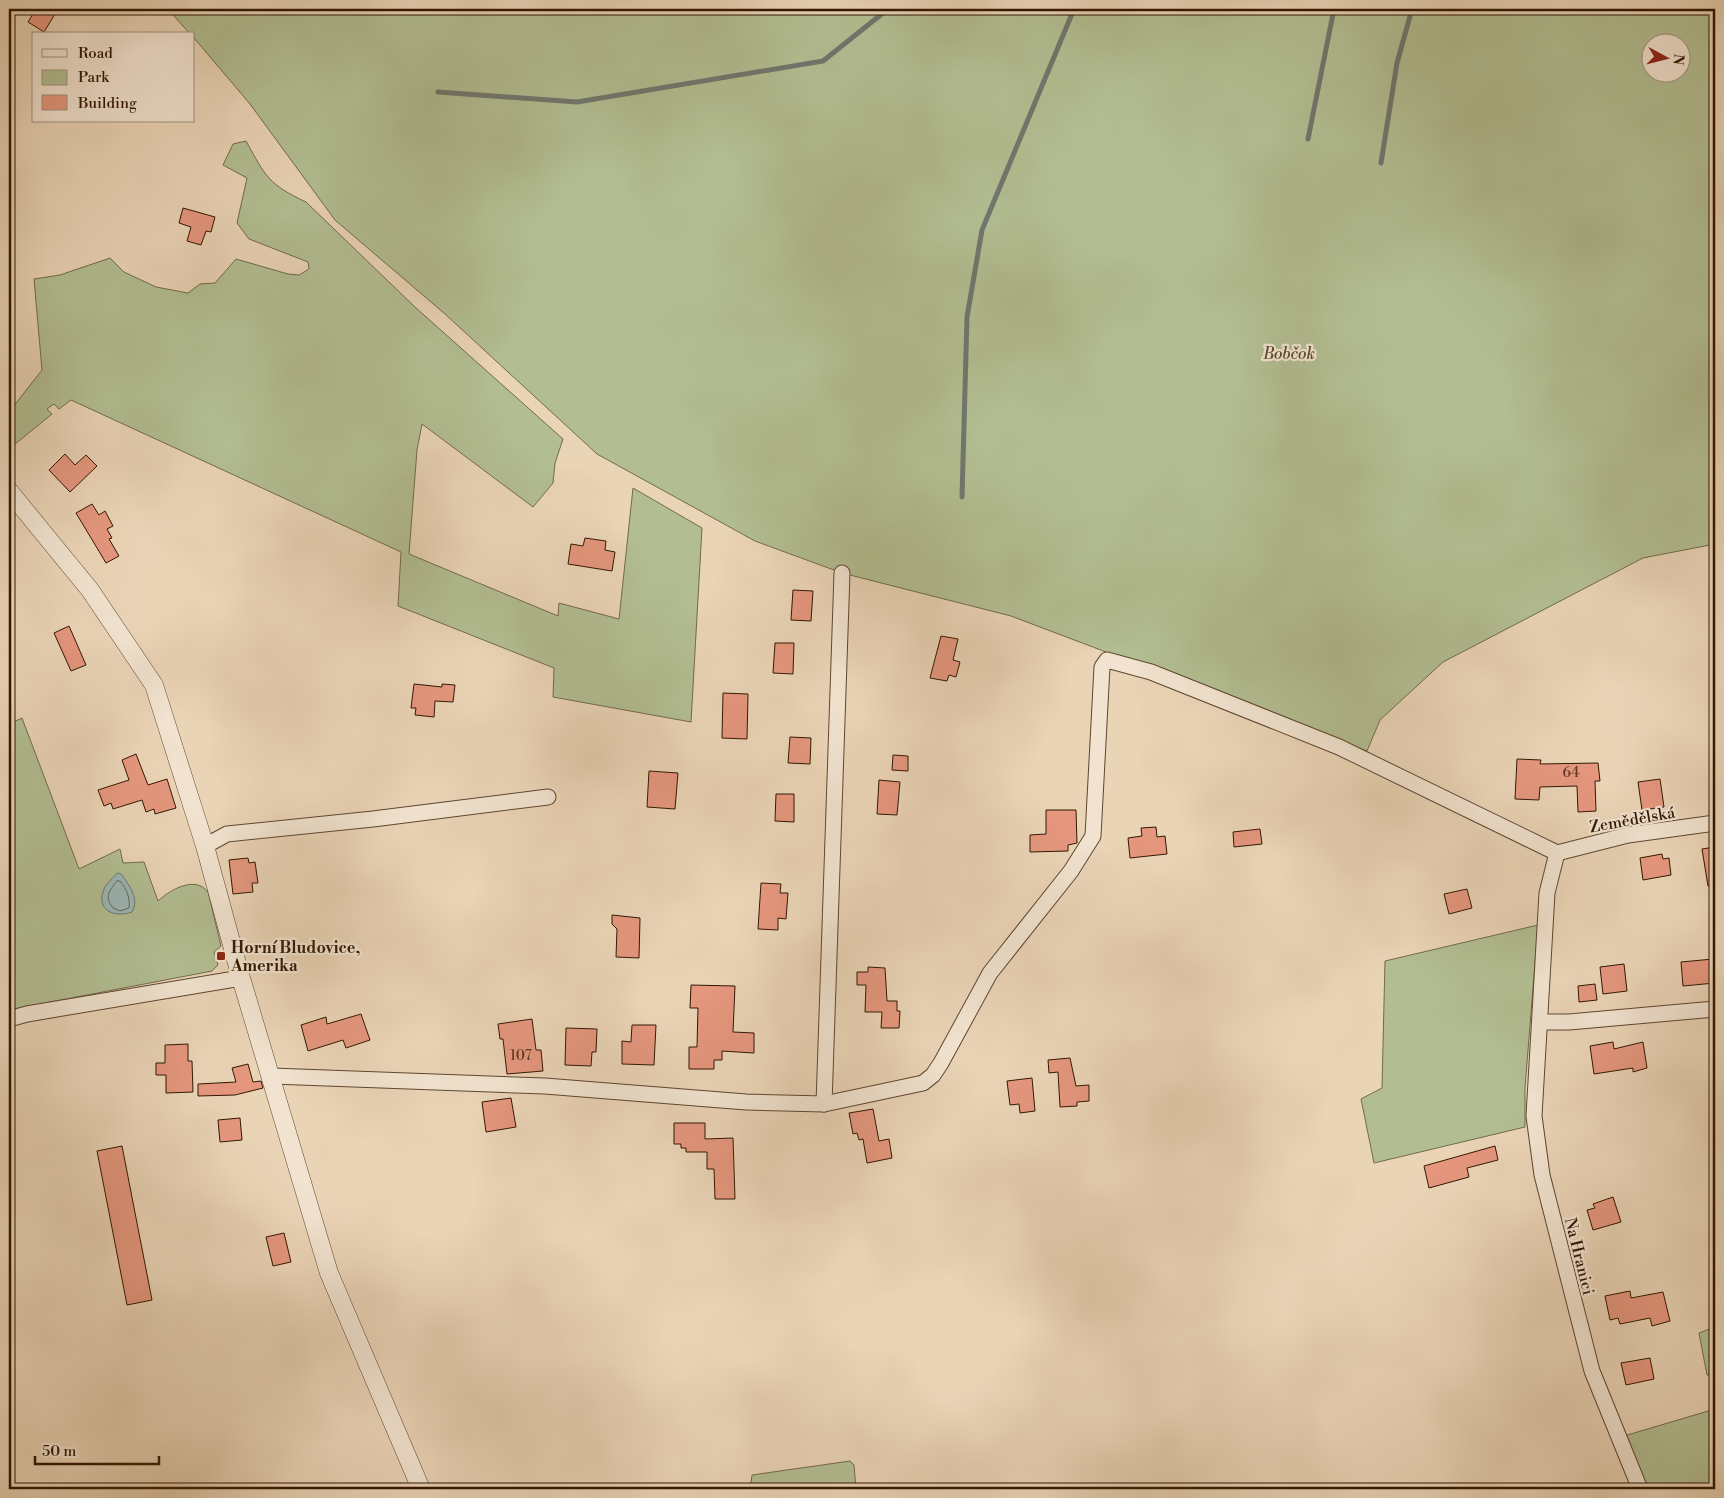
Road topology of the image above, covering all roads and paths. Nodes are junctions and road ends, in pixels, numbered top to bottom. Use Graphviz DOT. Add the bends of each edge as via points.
graph roads {
  1 [pos="9,491"];
  2 [pos="842,573"];
  3 [pos="548,797"];
  4 [pos="1715,823"];
  5 [pos="205,846"];
  6 [pos="1557,853"];
  7 [pos="241,978"];
  8 [pos="1715,1009"];
  9 [pos="9,1019"];
  10 [pos="1540,1022"];
  11 [pos="272,1076"];
  12 [pos="824,1104"];
  13 [pos="421,1489"];
  14 [pos="1640,1489"];
  1 -- 5 [label="street" via="90,590 154,685"];
  2 -- 12 [label="street"];
  3 -- 5 [label="street" via="227,834"];
  4 -- 6 [label="street, Zemědělská" via="1628,835"];
  5 -- 7 [label="street"];
  6 -- 10 [label="street, Na Hranici" via="1547,893"];
  6 -- 12 [label="street" via="1339,747 1151,672 1107,660 1102,667 1093,836 1071,872 990,973 933,1076 923,1083"];
  7 -- 9 [label="street"];
  7 -- 11 [label="street"];
  8 -- 10 [label="street"];
  10 -- 14 [label="street, Na Hranici" via="1534,1116 1542,1175 1592,1371"];
  11 -- 12 [label="street" via="545,1086 746,1102"];
  11 -- 13 [label="street" via="329,1273"];
}
